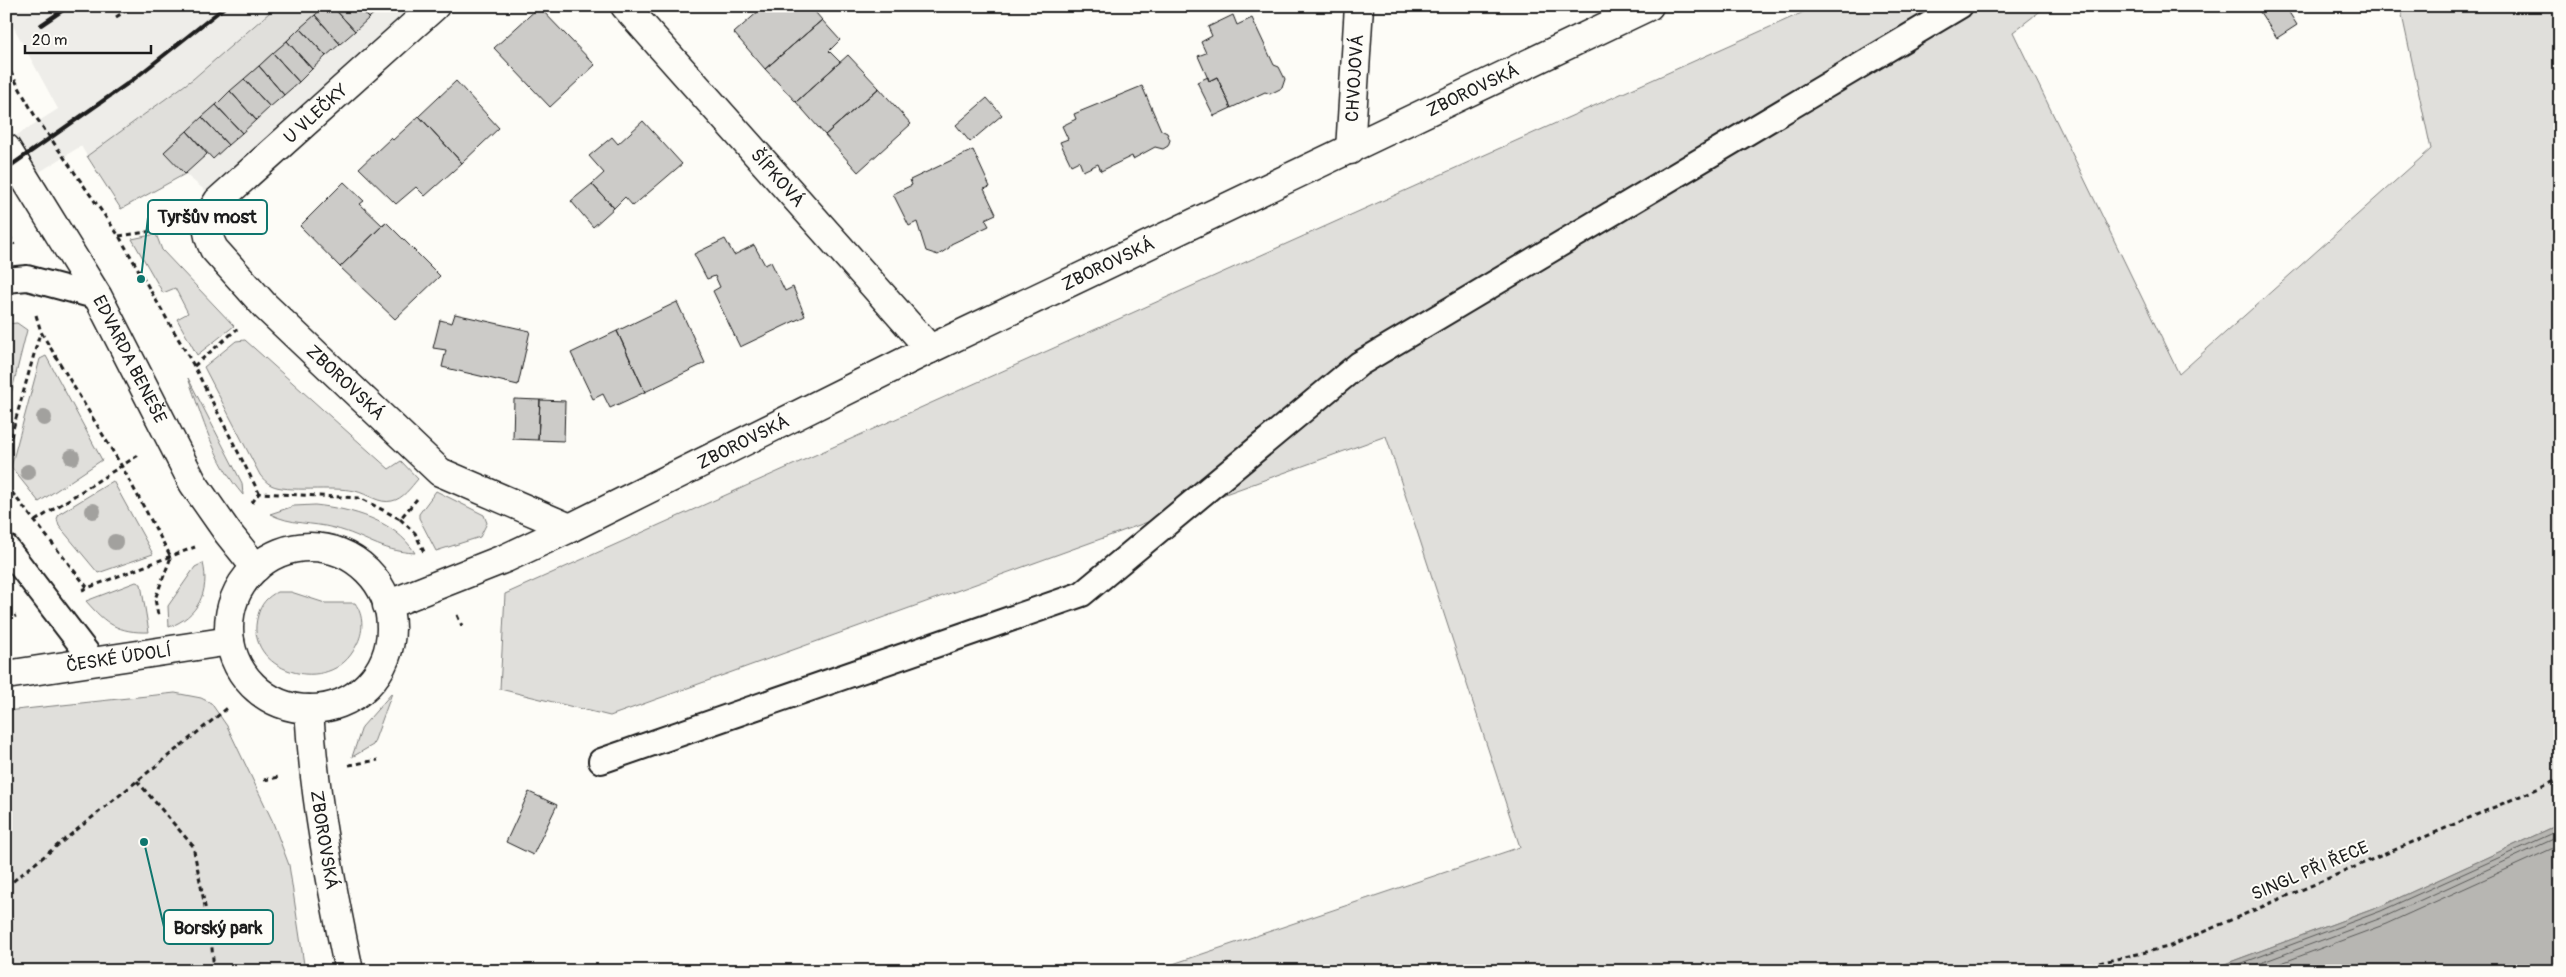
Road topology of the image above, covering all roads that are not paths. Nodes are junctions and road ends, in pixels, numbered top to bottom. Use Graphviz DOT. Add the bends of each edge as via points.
graph roads {
  1 [pos="435,6"];
  2 [pos="625,6"];
  3 [pos="1359,6"];
  4 [pos="1649,6"];
  5 [pos="1960,6"];
  6 [pos="6,148"];
  7 [pos="1350,150"];
  8 [pos="206,227"];
  9 [pos="17,279"];
  10 [pos="98,297"];
  11 [pos="930,350"];
  12 [pos="570,528"];
  13 [pos="6,547"];
  14 [pos="256,568"];
  15 [pos="387,605"];
  16 [pos="230,641"];
  17 [pos="94,662"];
  18 [pos="6,676"];
  19 [pos="309,709"];
  20 [pos="601,761"];
  21 [pos="348,971"];
  1 -- 8 [label="street, U VLEČKY" via="218,201 209,214"];
  2 -- 11 [label="street, ŠÍPKOVÁ"];
  3 -- 7 [label="street, CHVOJOVÁ"];
  4 -- 7 [label="street, ZBOROVSKÁ"];
  5 -- 20 [label="lane" via="1359,364 1082,594"];
  6 -- 10 [label="street, EDVARDA BENEŠE"];
  7 -- 11 [label="street, ZBOROVSKÁ"];
  8 -- 12 [label="street, ZBOROVSKÁ" via="214,249 265,306 440,472"];
  9 -- 10 [label="lane"];
  10 -- 14 [label="street, EDVARDA BENEŠE" via="194,483"];
  11 -- 12 [label="street, ZBOROVSKÁ"];
  12 -- 15 [label="street, ZBOROVSKÁ" via="506,558"];
  13 -- 17 [label="lane"];
  14 -- 15 [label="street" via="273,556 292,550 312,547 332,550 366,570"];
  14 -- 16 [label="street" via="234,601 229,620"];
  15 -- 19 [label="street" via="389,645 371,681 339,703"];
  16 -- 17 [label="street, ČESKÉ ÚDOLÍ"];
  16 -- 19 [label="street" via="239,667 257,689 281,703"];
  17 -- 18 [label="street, ČESKÉ ÚDOLÍ"];
  19 -- 21 [label="street, ZBOROVSKÁ" via="315,791"];
}
